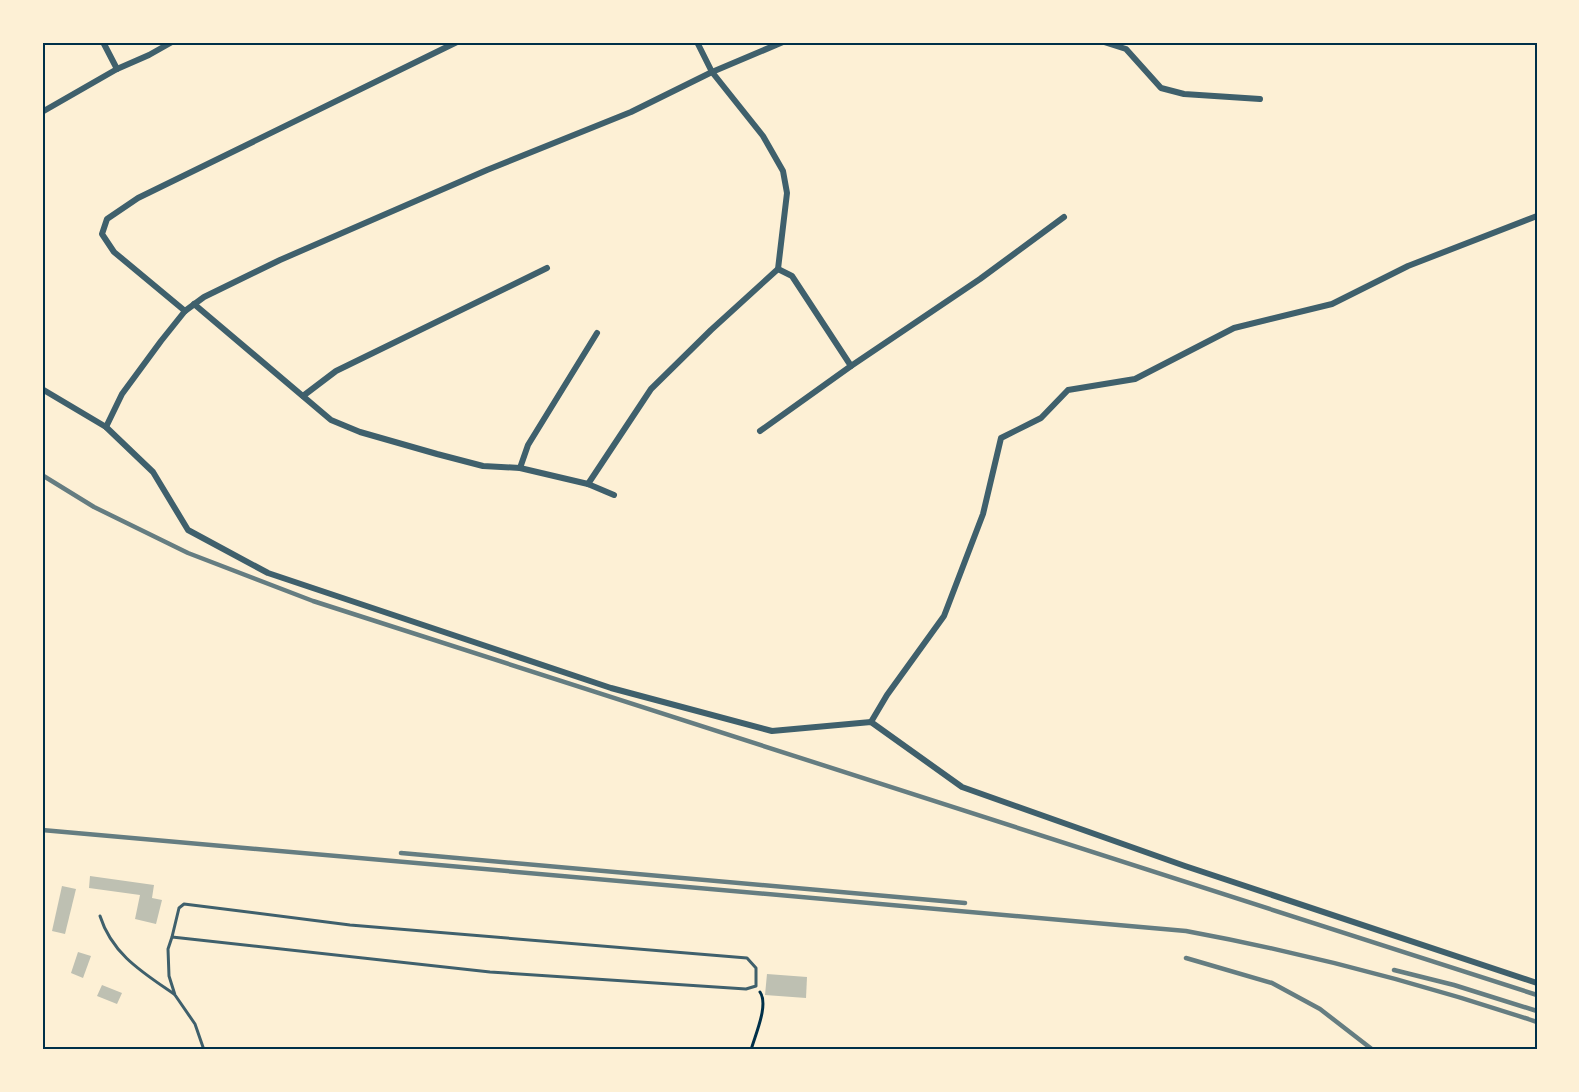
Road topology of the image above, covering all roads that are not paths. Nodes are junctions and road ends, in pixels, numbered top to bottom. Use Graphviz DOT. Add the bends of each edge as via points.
graph roads {
  1 [pos="102,42"];
  2 [pos="172,42"];
  3 [pos="457,42"];
  4 [pos="697,42"];
  5 [pos="783,42"];
  6 [pos="1104,42"];
  7 [pos="117,69"];
  8 [pos="712,72"];
  9 [pos="1260,99"];
  10 [pos="42,111"];
  11 [pos="1537,216"];
  12 [pos="1064,218"];
  13 [pos="547,268"];
  14 [pos="778,270"];
  15 [pos="194,304"];
  16 [pos="185,311"];
  17 [pos="597,333"];
  18 [pos="851,366"];
  19 [pos="42,389"];
  20 [pos="303,396"];
  21 [pos="106,427"];
  22 [pos="760,431"];
  23 [pos="520,468"];
  24 [pos="588,484"];
  25 [pos="614,495"];
  26 [pos="871,722"];
  27 [pos="100,916"];
  28 [pos="172,937"];
  29 [pos="1537,983"];
  30 [pos="175,995"];
  31 [pos="204,1050"];
  1 -- 7 [label="street"];
  2 -- 7 [label="street"];
  3 -- 16 [label="street" via="138,198 107,219 102,234 114,252"];
  4 -- 8 [label="street"];
  5 -- 8 [label="street"];
  6 -- 9 [label="street" via="1126,49 1161,88 1184,94"];
  7 -- 10 [label="street"];
  8 -- 14 [label="street" via="763,136 783,171 787,193"];
  8 -- 15 [label="street" via="631,112 280,260"];
  11 -- 26 [label="street" via="1408,266 1332,304 1234,328 1136,379 1068,390 1041,418 1001,438 983,514 944,616"];
  12 -- 18 [label="street"];
  13 -- 20 [label="street" via="336,372"];
  14 -- 18 [label="street" via="792,276"];
  14 -- 24 [label="street" via="651,389"];
  15 -- 16 [label="street"];
  15 -- 20 [label="street"];
  16 -- 21 [label="street" via="122,394"];
  17 -- 23 [label="street" via="528,445"];
  18 -- 22 [label="street"];
  19 -- 21 [label="street"];
  20 -- 23 [label="street" via="332,420 360,432 483,466"];
  21 -- 26 [label="street" via="153,472 188,530 268,573 611,688 772,731"];
  23 -- 24 [label="street"];
  24 -- 25 [label="street"];
  26 -- 29 [label="street" via="962,787"];
  27 -- 30 [label="lane" via="105,932 129,962"];
  28 -- 28 [label="lane" via="490,972 756,987 756,968 747,958 350,925 184,904 179,908"];
  28 -- 30 [label="lane" via="168,949 169,976"];
  30 -- 31 [label="lane" via="195,1024"];
}
